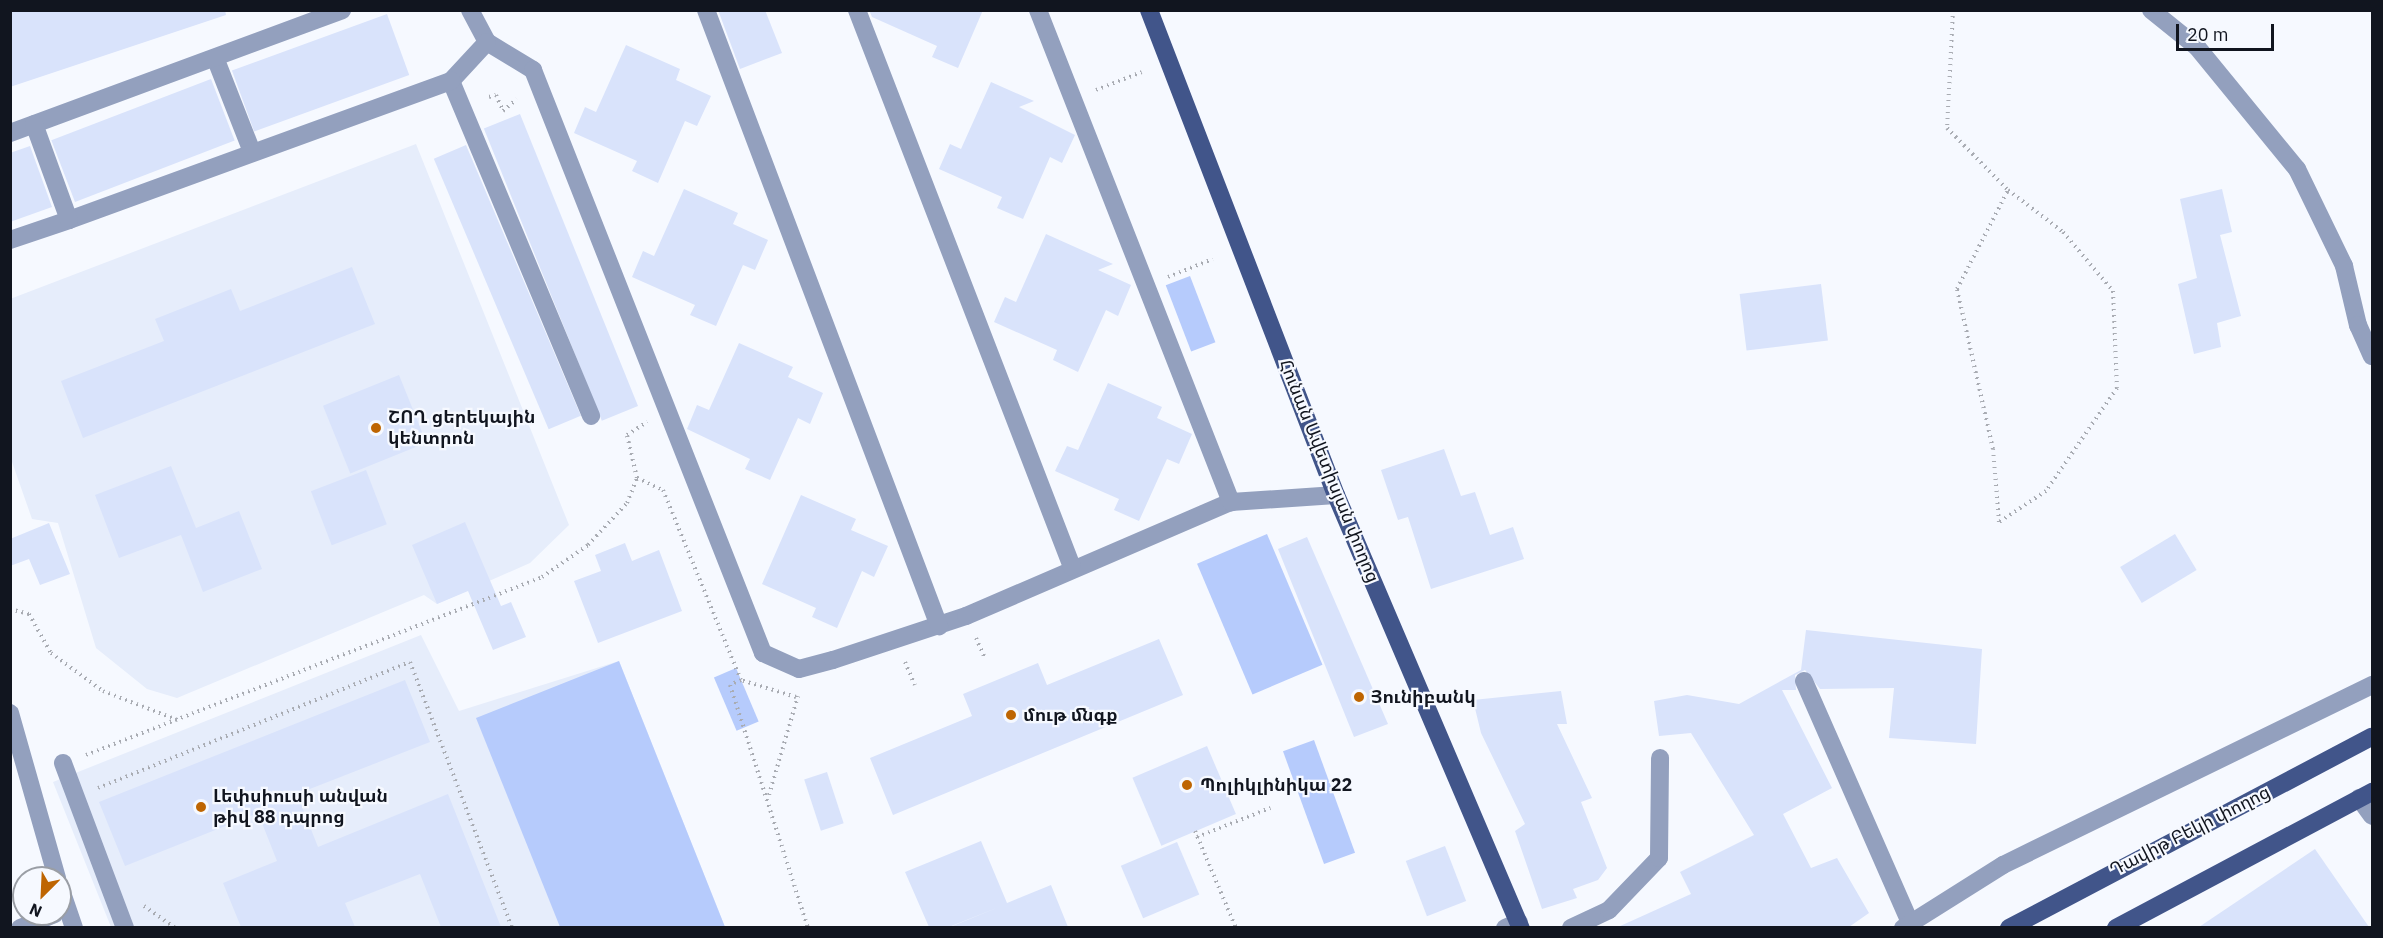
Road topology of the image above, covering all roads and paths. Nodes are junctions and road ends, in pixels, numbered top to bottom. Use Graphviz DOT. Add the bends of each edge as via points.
graph roads {
  1 [pos="342,10"];
  2 [pos="470,10"];
  3 [pos="706,10"];
  4 [pos="857,10"];
  5 [pos="1038,10"];
  6 [pos="1149,10"];
  7 [pos="1953,10"];
  8 [pos="2151,10"];
  9 [pos="487,42"];
  10 [pos="216,60"];
  11 [pos="526,66"];
  12 [pos="1142,72"];
  13 [pos="451,81"];
  14 [pos="489,97"];
  15 [pos="1073,99"];
  16 [pos="34,124"];
  17 [pos="10,133"];
  18 [pos="252,152"];
  19 [pos="2008,190"];
  20 [pos="69,220"];
  21 [pos="10,240"];
  22 [pos="1214,259"];
  23 [pos="1146,287"];
  24 [pos="2373,356"];
  25 [pos="666,408"];
  26 [pos="591,416"];
  27 [pos="637,478"];
  28 [pos="1336,495"];
  29 [pos="1231,501"];
  30 [pos="1072,567"];
  31 [pos="10,609"];
  32 [pos="939,626"];
  33 [pos="741,680"];
  34 [pos="1804,681"];
  35 [pos="2373,685"];
  36 [pos="11,716"];
  37 [pos="181,721"];
  38 [pos="2373,737"];
  39 [pos="1660,758"];
  40 [pos="63,764"];
  41 [pos="19,784"];
  42 [pos="769,795"];
  43 [pos="2366,795"];
  44 [pos="76,796"];
  45 [pos="1270,808"];
  46 [pos="2373,816"];
  47 [pos="1195,831"];
  48 [pos="1197,837"];
  49 [pos="52,866"];
  50 [pos="1907,925"];
  51 [pos="1515,926"];
  52 [pos="125,927"];
  53 [pos="512,927"];
  54 [pos="808,927"];
  55 [pos="1236,927"];
  56 [pos="1571,927"];
  57 [pos="2009,927"];
  58 [pos="2116,927"];
  1 -- 10 [label="street"];
  2 -- 9 [label="street"];
  3 -- 32 [label="street"];
  4 -- 30 [label="street"];
  5 -- 15 [label="street"];
  6 -- 28 [label="main road, Հունան Ավետիսյան փողոց"];
  7 -- 19 [label="path" via="1947,128"];
  8 -- 24 [label="street" via="2197,47 2297,170 2344,266 2358,325"];
  9 -- 11 [label="street"];
  9 -- 13 [label="street"];
  10 -- 16 [label="street"];
  10 -- 18 [label="street"];
  11 -- 14 [label="path" via="515,105 503,111 496,95"];
  11 -- 25 [label="street" via="533,70"];
  12 -- 15 [label="path"];
  13 -- 18 [label="street"];
  13 -- 26 [label="street"];
  15 -- 23 [label="street"];
  16 -- 17 [label="street"];
  16 -- 20 [label="street"];
  18 -- 20 [label="street"];
  19 -- 19 [label="path" via="1957,289 1993,449 2000,522 2046,490 2117,388 2113,291 2063,232"];
  20 -- 21 [label="street"];
  22 -- 23 [label="path"];
  23 -- 29 [label="street"];
  25 -- 27 [label="path" via="627,435"];
  25 -- 32 [label="street" via="763,653 799,669"];
  27 -- 33 [label="path" via="663,490"];
  27 -- 37 [label="path" via="627,503 588,545 542,577"];
  28 -- 29 [label="street"];
  28 -- 51 [label="main road, Հունան Ավետիսյան փողոց"];
  29 -- 30 [label="street"];
  30 -- 32 [label="street"];
  31 -- 37 [label="path" via="29,614 51,653 103,691"];
  33 -- 42 [label="path" via="730,685"];
  33 -- 42 [label="path" via="796,697"];
  34 -- 50 [label="street"];
  35 -- 50 [label="street" via="2003,865"];
  36 -- 41 [label="street"];
  37 -- 40 [label="path"];
  38 -- 57 [label="main road, Դավիթ Բեկի փողոց"];
  39 -- 56 [label="street" via="1659,858 1609,910"];
  40 -- 44 [label="street"];
  41 -- 49 [label="street"];
  42 -- 54 [label="path"];
  43 -- 46 [label="street"];
  43 -- 58 [label="main road"];
  44 -- 52 [label="street"];
  44 -- 53 [label="path" via="410,663"];
  45 -- 48 [label="path"];
  47 -- 48 [label="path"];
  48 -- 55 [label="path"];
}
